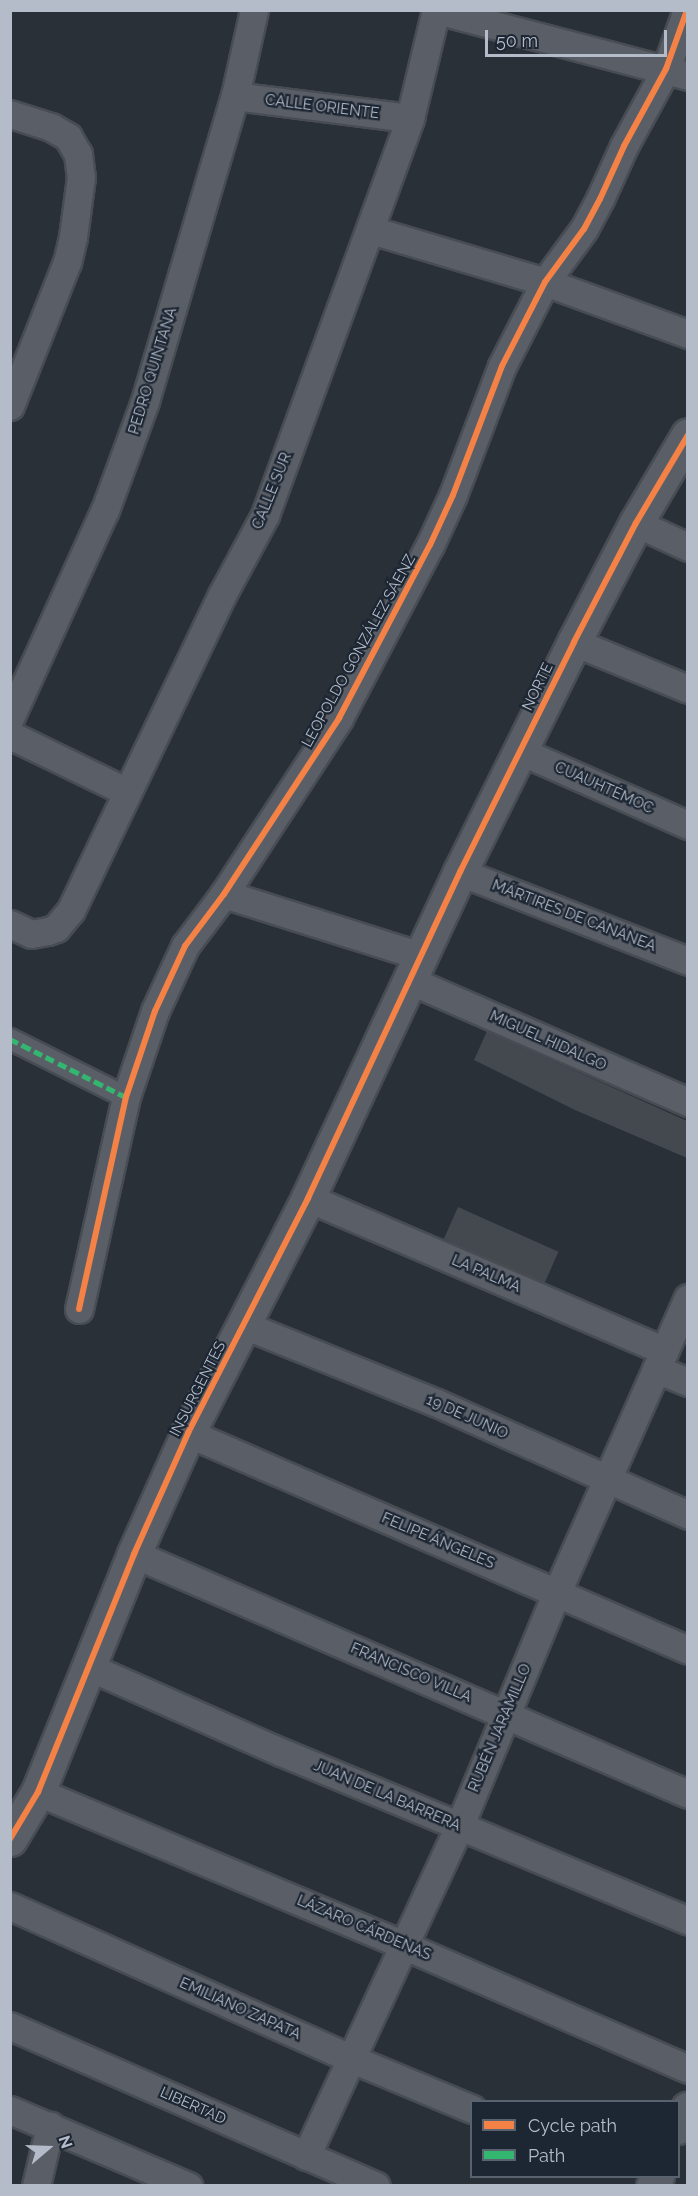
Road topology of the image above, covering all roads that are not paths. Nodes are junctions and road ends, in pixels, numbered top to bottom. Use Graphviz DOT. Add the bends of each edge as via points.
graph roads {
  1 [pos="254,10"];
  2 [pos="436,10"];
  3 [pos="687,10"];
  4 [pos="677,72"];
  5 [pos="235,96"];
  6 [pos="10,114"];
  7 [pos="410,118"];
  8 [pos="371,230"];
  9 [pos="545,282"];
  10 [pos="687,334"];
  11 [pos="10,406"];
  12 [pos="687,435"];
  13 [pos="636,523"];
  14 [pos="687,547"];
  15 [pos="574,642"];
  16 [pos="687,689"];
  17 [pos="10,718"];
  18 [pos="10,735"];
  19 [pos="520,751"];
  20 [pos="127,792"];
  21 [pos="687,825"];
  22 [pos="460,872"];
  23 [pos="224,894"];
  24 [pos="10,924"];
  25 [pos="687,962"];
  26 [pos="415,968"];
  27 [pos="10,1039"];
  28 [pos="126,1097"];
  29 [pos="687,1102"];
  30 [pos="308,1198"];
  31 [pos="687,1298"];
  32 [pos="79,1309"];
  33 [pos="244,1325"];
  34 [pos="660,1360"];
  35 [pos="687,1382"];
  36 [pos="188,1433"];
  37 [pos="607,1481"];
  38 [pos="687,1515"];
  39 [pos="134,1554"];
  40 [pos="557,1592"];
  41 [pos="687,1650"];
  42 [pos="89,1667"];
  43 [pos="506,1713"];
  44 [pos="38,1792"];
  45 [pos="687,1794"];
  46 [pos="459,1827"];
  47 [pos="10,1839"];
  48 [pos="10,1906"];
  49 [pos="687,1921"];
  50 [pos="403,1945"];
  51 [pos="10,2026"];
  52 [pos="352,2059"];
  53 [pos="687,2068"];
  54 [pos="687,2108"];
  55 [pos="470,2109"];
  56 [pos="10,2110"];
  57 [pos="680,2123"];
  58 [pos="50,2126"];
  59 [pos="306,2156"];
  60 [pos="172,2182"];
  61 [pos="36,2186"];
  62 [pos="376,2186"];
  1 -- 5 [label="street, PEDRO QUINTANA"];
  2 -- 4 [label="street"];
  2 -- 7 [label="street, CALLE SUR"];
  3 -- 4 [label="street, LEOPOLDO GONZÁLEZ SÁENZ"];
  4 -- 9 [label="street, LEOPOLDO GONZÁLEZ SÁENZ" via="624,146 584,229"];
  5 -- 7 [label="street, CALLE ORIENTE"];
  5 -- 17 [label="street, PEDRO QUINTANA" via="130,445 105,510"];
  6 -- 11 [label="street" via="42,123 68,137 80,165 81,188 73,237 33,355"];
  7 -- 8 [label="street, CALLE SUR"];
  8 -- 9 [label="street"];
  8 -- 20 [label="street, CALLE SUR" via="265,515"];
  9 -- 10 [label="street"];
  9 -- 23 [label="street, LEOPOLDO GONZÁLEZ SÁENZ" via="502,366 430,545 339,718"];
  12 -- 13 [label="street, NORTE"];
  13 -- 14 [label="street"];
  13 -- 15 [label="street, NORTE"];
  15 -- 16 [label="street"];
  15 -- 19 [label="street, NORTE"];
  18 -- 20 [label="street"];
  19 -- 21 [label="street, CUAUHTÉMOC"];
  19 -- 22 [label="street, NORTE"];
  20 -- 24 [label="street, CALLE SUR" via="71,910 56,928 37,934"];
  22 -- 25 [label="street, MÁRTIRES DE CANANEA"];
  22 -- 26 [label="street, NORTE"];
  23 -- 26 [label="street, MIGUEL HIDALGO"];
  23 -- 28 [label="street, LEOPOLDO GONZÁLEZ SÁENZ" via="185,946 155,1011"];
  26 -- 29 [label="street, MIGUEL HIDALGO"];
  26 -- 30 [label="street, INSURGENTES"];
  27 -- 28 [label="street"];
  28 -- 32 [label="street, LEOPOLDO GONZÁLEZ SÁENZ"];
  30 -- 33 [label="street, INSURGENTES"];
  30 -- 34 [label="street, LA PALMA"];
  31 -- 34 [label="street, RUBÉN JARAMILLO"];
  33 -- 36 [label="street, INSURGENTES"];
  33 -- 37 [label="street, 19 DE JUNIO" via="436,1403"];
  34 -- 35 [label="street, LA PALMA"];
  34 -- 37 [label="street, RUBÉN JARAMILLO"];
  36 -- 39 [label="street, INSURGENTES"];
  36 -- 40 [label="street, FELIPE ÁNGELES"];
  37 -- 38 [label="street, 19 DE JUNIO"];
  37 -- 40 [label="street, RUBÉN JARAMILLO"];
  39 -- 42 [label="street, INSURGENTES"];
  39 -- 43 [label="street, FRANCISCO VILLA"];
  40 -- 41 [label="street, FELIPE ÁNGELES"];
  40 -- 43 [label="street, RUBÉN JARAMILLO"];
  42 -- 44 [label="street, INSURGENTES"];
  42 -- 46 [label="street, JUAN DE LA BARRERA"];
  43 -- 45 [label="street, FRANCISCO VILLA"];
  43 -- 46 [label="street, RUBÉN JARAMILLO"];
  44 -- 47 [label="street, INSURGENTES"];
  44 -- 50 [label="street, LÁZARO CÁRDENAS"];
  46 -- 49 [label="street, JUAN DE LA BARRERA"];
  46 -- 50 [label="street, RUBÉN JARAMILLO"];
  48 -- 52 [label="street, EMILIANO ZAPATA"];
  50 -- 52 [label="street, RUBÉN JARAMILLO"];
  50 -- 53 [label="street, LÁZARO CÁRDENAS"];
  51 -- 59 [label="street, LIBERTAD"];
  52 -- 55 [label="street, EMILIANO ZAPATA"];
  52 -- 59 [label="street, RUBÉN JARAMILLO"];
  54 -- 57 [label="street"];
  56 -- 58 [label="street"];
  58 -- 60 [label="street"];
  58 -- 61 [label="street"];
  59 -- 62 [label="street, LIBERTAD"];
}
